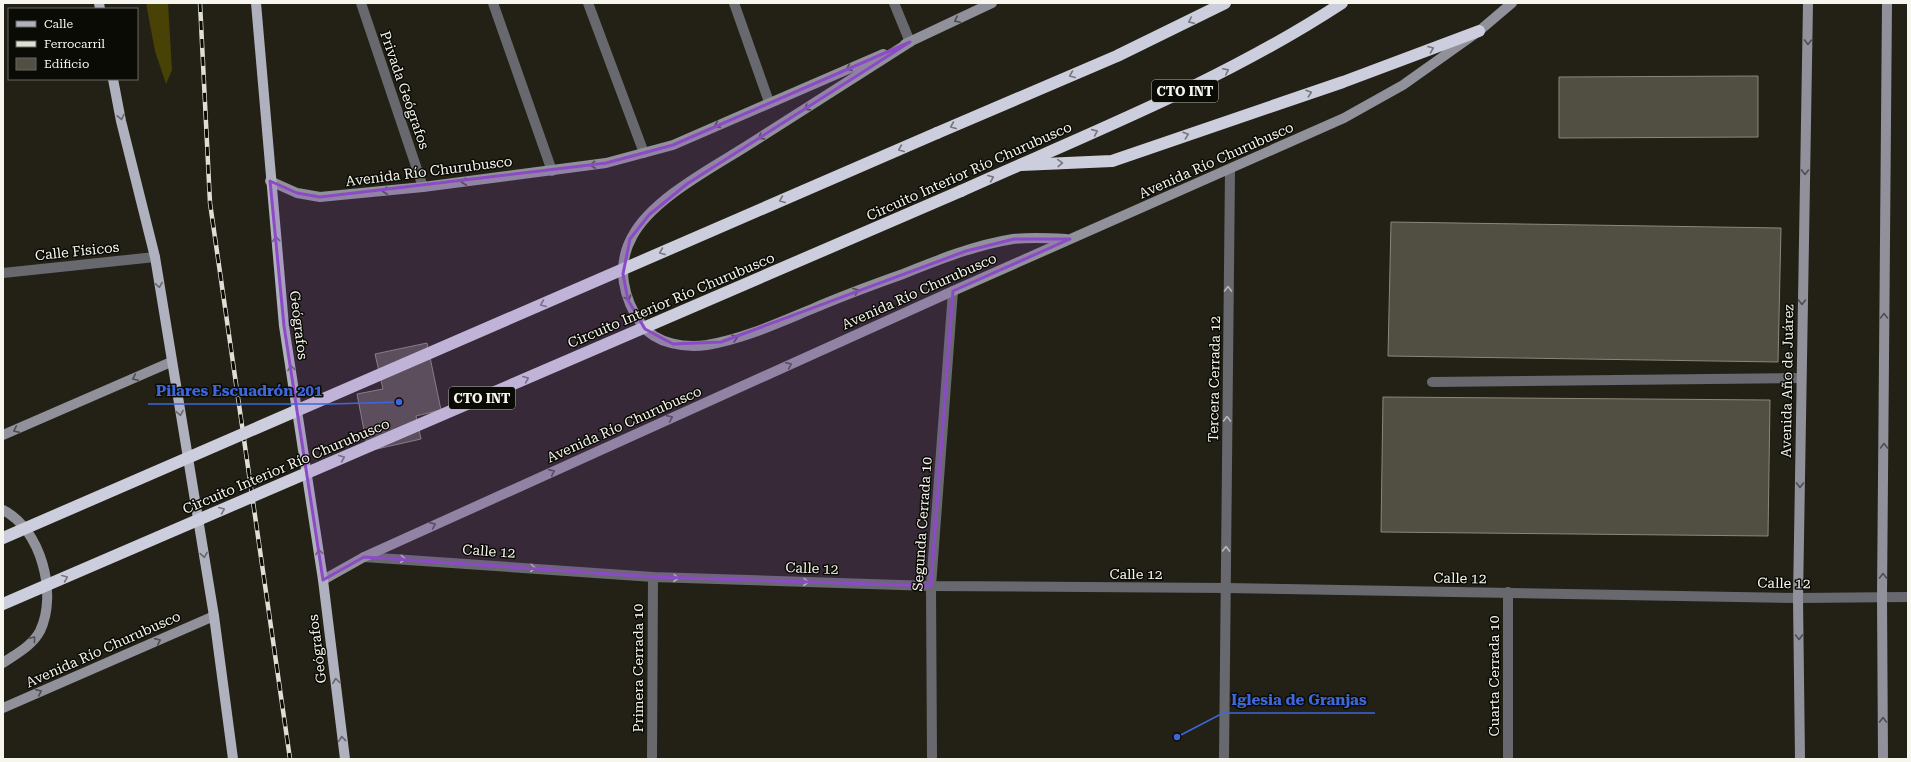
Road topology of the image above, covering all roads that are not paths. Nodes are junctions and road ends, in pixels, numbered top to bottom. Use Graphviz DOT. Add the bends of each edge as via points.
graph roads {
  1 [pos="256,3"];
  2 [pos="361,3"];
  3 [pos="493,3"];
  4 [pos="588,3"];
  5 [pos="734,3"];
  6 [pos="894,3"];
  7 [pos="992,3"];
  8 [pos="1225,3"];
  9 [pos="1342,3"];
  10 [pos="1512,3"];
  11 [pos="1808,3"];
  12 [pos="1887,3"];
  13 [pos="1479,31"];
  14 [pos="910,42"];
  15 [pos="113,80"];
  16 [pos="769,102"];
  17 [pos="644,153"];
  18 [pos="1021,165"];
  19 [pos="552,170"];
  20 [pos="1230,170"];
  21 [pos="270,181"];
  22 [pos="423,187"];
  23 [pos="1070,239"];
  24 [pos="154,257"];
  25 [pos="3,273"];
  26 [pos="953,291"];
  27 [pos="171,362"];
  28 [pos="1801,378"];
  29 [pos="1432,382"];
  30 [pos="3,435"];
  31 [pos="3,510"];
  32 [pos="3,538"];
  33 [pos="364,557"];
  34 [pos="652,577"];
  35 [pos="323,580"];
  36 [pos="931,586"];
  37 [pos="1225,588"];
  38 [pos="1508,592"];
  39 [pos="1882,597"];
  40 [pos="1908,597"];
  41 [pos="1798,598"];
  42 [pos="3,604"];
  43 [pos="214,616"];
  44 [pos="3,662"];
  45 [pos="3,708"];
  46 [pos="233,759"];
  47 [pos="345,759"];
  48 [pos="652,759"];
  49 [pos="932,759"];
  50 [pos="1224,759"];
  51 [pos="1508,759"];
  52 [pos="1800,759"];
  53 [pos="1884,759"];
  1 -- 21 [label="main road, Geógrafos"];
  2 -- 22 [label="street, Privada Geógrafos"];
  3 -- 19 [label="street"];
  4 -- 17 [label="street"];
  5 -- 16 [label="street"];
  6 -- 14 [label="street"];
  7 -- 14 [label="main road, Avenida Río Churubusco, one-way"];
  8 -- 32 [label="highway, one-way, bridge" via="1117,56"];
  18 -- 9 [label="highway, Circuito Interior Río Churubusco / CTO INT, one-way" via="1144,111 1232,68 1304,28"];
  10 -- 13 [label="main road, Avenida Río Churubusco"];
  11 -- 28 [label="main road, Avenida Año de Juárez, one-way"];
  39 -- 12 [label="main road, one-way"];
  18 -- 13 [label="highway, one-way" via="1112,161 1343,82"];
  13 -- 20 [label="main road, Avenida Río Churubusco" via="1403,85 1344,118"];
  14 -- 16 [label="main road, Avenida Río Churubusco, one-way"];
  14 -- 23 [label="main road, one-way" via="687,184 649,215 630,239 623,274 628,300 645,329 673,344 705,345 721,342 966,251 1014,239"];
  15 -- 24 [label="main road, one-way"];
  16 -- 17 [label="main road, Avenida Río Churubusco, one-way" via="673,145"];
  17 -- 19 [label="main road, Avenida Río Churubusco, one-way" via="606,163"];
  42 -- 18 [label="highway, Circuito Interior Río Churubusco / CTO INT, one-way, bridge"];
  19 -- 22 [label="main road, Avenida Río Churubusco, one-way"];
  20 -- 23 [label="main road, Avenida Río Churubusco"];
  37 -- 20 [label="street, Tercera Cerrada 12, one-way"];
  22 -- 21 [label="main road, Avenida Río Churubusco, one-way" via="320,197 297,192"];
  35 -- 21 [label="main road, Geógrafos, one-way" via="284,326"];
  23 -- 26 [label="main road, Avenida Río Churubusco"];
  24 -- 25 [label="street, Calle Físicos"];
  24 -- 27 [label="main road, one-way"];
  33 -- 26 [label="main road, Avenida Río Churubusco, one-way"];
  26 -- 36 [label="street, Segunda Cerrada 10"];
  27 -- 30 [label="main road, one-way"];
  27 -- 43 [label="main road, one-way"];
  28 -- 29 [label="street"];
  28 -- 41 [label="main road, Avenida Año de Juárez, one-way"];
  44 -- 31 [label="main road, one-way" via="25,648 39,632 47,610 46,576 38,552 25,526"];
  33 -- 34 [label="street, Calle 12, one-way"];
  33 -- 35 [label="main road, Avenida Río Churubusco"];
  34 -- 36 [label="street, Calle 12, one-way"];
  34 -- 48 [label="street, Primera Cerrada 10"];
  47 -- 35 [label="main road, Geógrafos, one-way"];
  36 -- 37 [label="street, Calle 12"];
  36 -- 49 [label="street, Segunda Cerrada 10"];
  37 -- 38 [label="street, Calle 12"];
  37 -- 50 [label="street, Tercera Cerrada 12"];
  38 -- 41 [label="street, Calle 12"];
  38 -- 51 [label="street, Cuarta Cerrada 10"];
  39 -- 40 [label="street, Calle 12"];
  39 -- 41 [label="street, Calle 12"];
  53 -- 39 [label="main road, one-way"];
  41 -- 52 [label="main road, Avenida Año de Juárez, one-way"];
  45 -- 43 [label="main road, Avenida Río Churubusco, one-way"];
  43 -- 46 [label="main road"];
}
